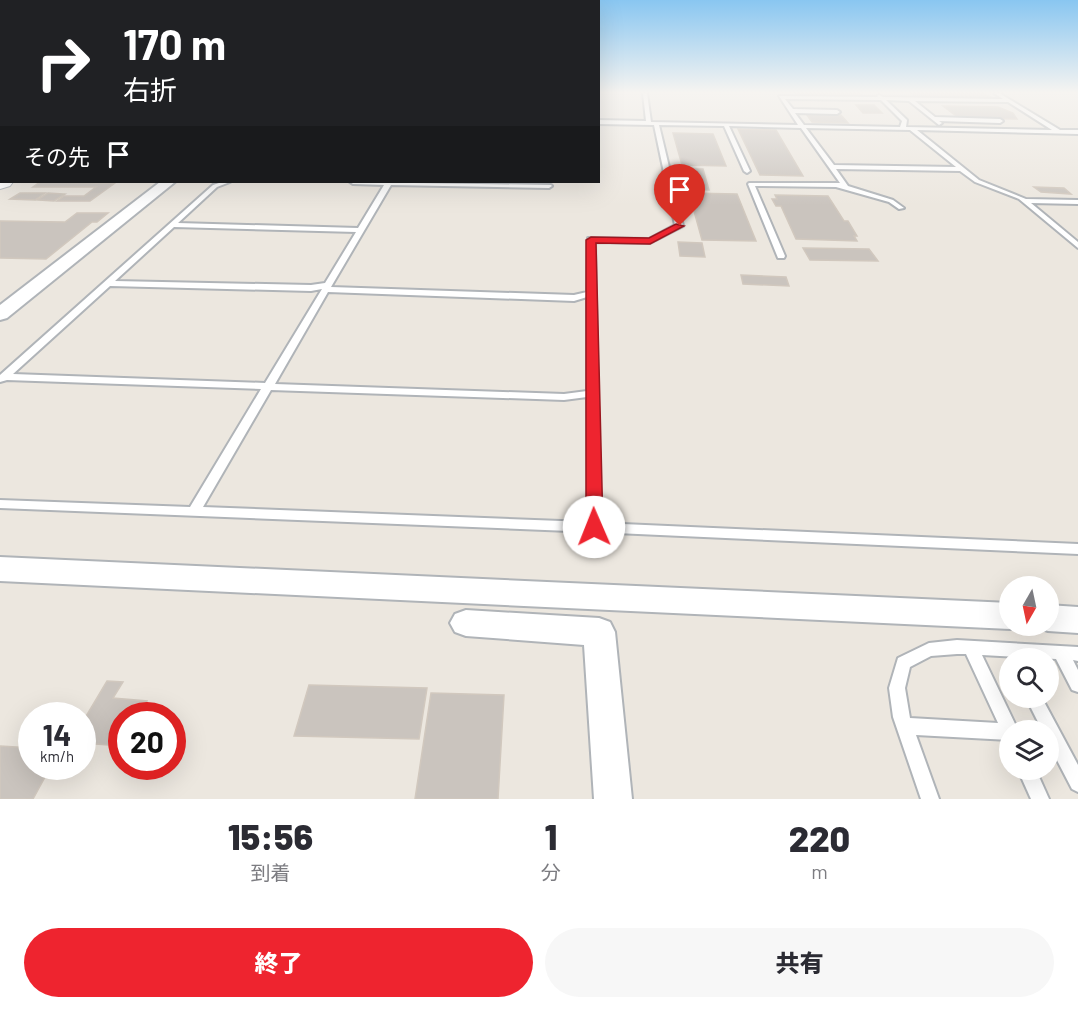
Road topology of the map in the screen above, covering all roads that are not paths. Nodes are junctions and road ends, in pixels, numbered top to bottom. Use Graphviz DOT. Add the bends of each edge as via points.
graph roads {
  1 [pos="654,130"];
  2 [pos="729,130"];
  3 [pos="806,130"];
  4 [pos="914,130"];
  5 [pos="1017,130"];
  6 [pos="1058,131"];
  7 [pos="1078,132"];
  8 [pos="833,167"];
  9 [pos="960,169"];
  10 [pos="747,171"];
  11 [pos="167,183"];
  12 [pos="225,183"];
  13 [pos="388,183"];
  14 [pos="429,183"];
  15 [pos="837,185"];
  16 [pos="549,186"];
  17 [pos="1024,201"];
  18 [pos="1078,202"];
  19 [pos="901,208"];
  20 [pos="172,225"];
  21 [pos="361,230"];
  22 [pos="1078,246"];
  23 [pos="781,256"];
  24 [pos="109,283"];
  25 [pos="327,287"];
  26 [pos="591,293"];
  27 [pos="0,314"];
  28 [pos="3,379"];
  29 [pos="267,387"];
  30 [pos="593,393"];
  31 [pos="0,504"];
  32 [pos="194,512"];
  33 [pos="594,527"];
  34 [pos="1078,549"];
  35 [pos="0,569"];
  36 [pos="999,615"];
  37 [pos="1059,619"];
  38 [pos="1078,620"];
  39 [pos="466,623"];
  40 [pos="971,648"];
  41 [pos="999,652"];
  42 [pos="1061,653"];
  43 [pos="1078,654"];
  44 [pos="1078,685"];
  45 [pos="1039,708"];
  46 [pos="1004,720"];
  47 [pos="904,726"];
  48 [pos="999,731"];
  49 [pos="1031,780"];
  50 [pos="1078,783"];
  51 [pos="613,799"];
  52 [pos="930,799"];
  53 [pos="1040,799"];
  1 -- 26 [label="lane" via="680,226 650,241 591,240"];
  2 -- 10 [label="lane"];
  3 -- 8 [label="lane"];
  4 -- 9 [label="lane"];
  5 -- 6 [label="lane"];
  6 -- 7 [label="lane"];
  8 -- 9 [label="lane"];
  8 -- 15 [label="lane" via="845,184"];
  9 -- 17 [label="lane" via="977,181"];
  11 -- 27 [label="street"];
  12 -- 20 [label="lane" via="215,186"];
  13 -- 21 [label="lane"];
  14 -- 16 [label="lane"];
  15 -- 19 [label="lane" via="891,201"];
  15 -- 23 [label="lane" via="751,184"];
  17 -- 18 [label="lane"];
  17 -- 22 [label="lane"];
  20 -- 21 [label="lane"];
  20 -- 24 [label="lane"];
  21 -- 25 [label="lane"];
  24 -- 25 [label="lane"];
  24 -- 28 [label="lane"];
  25 -- 26 [label="lane" via="574,298"];
  25 -- 29 [label="lane"];
  26 -- 30 [label="lane"];
  28 -- 29 [label="lane"];
  29 -- 30 [label="lane" via="564,397"];
  29 -- 32 [label="lane"];
  30 -- 33 [label="lane"];
  31 -- 32 [label="lane"];
  32 -- 33 [label="lane"];
  33 -- 34 [label="lane"];
  35 -- 36 [label="street"];
  37 -- 38 [label="street"];
  39 -- 51 [label="street" via="599,632"];
  40 -- 41 [label="lane"];
  40 -- 46 [label="lane"];
  40 -- 47 [label="lane" via="929,650 903,663 897,688"];
  42 -- 43 [label="lane"];
  42 -- 44 [label="lane"];
  45 -- 50 [label="lane"];
  47 -- 48 [label="lane"];
  47 -- 52 [label="lane"];
  49 -- 53 [label="lane"];
}
